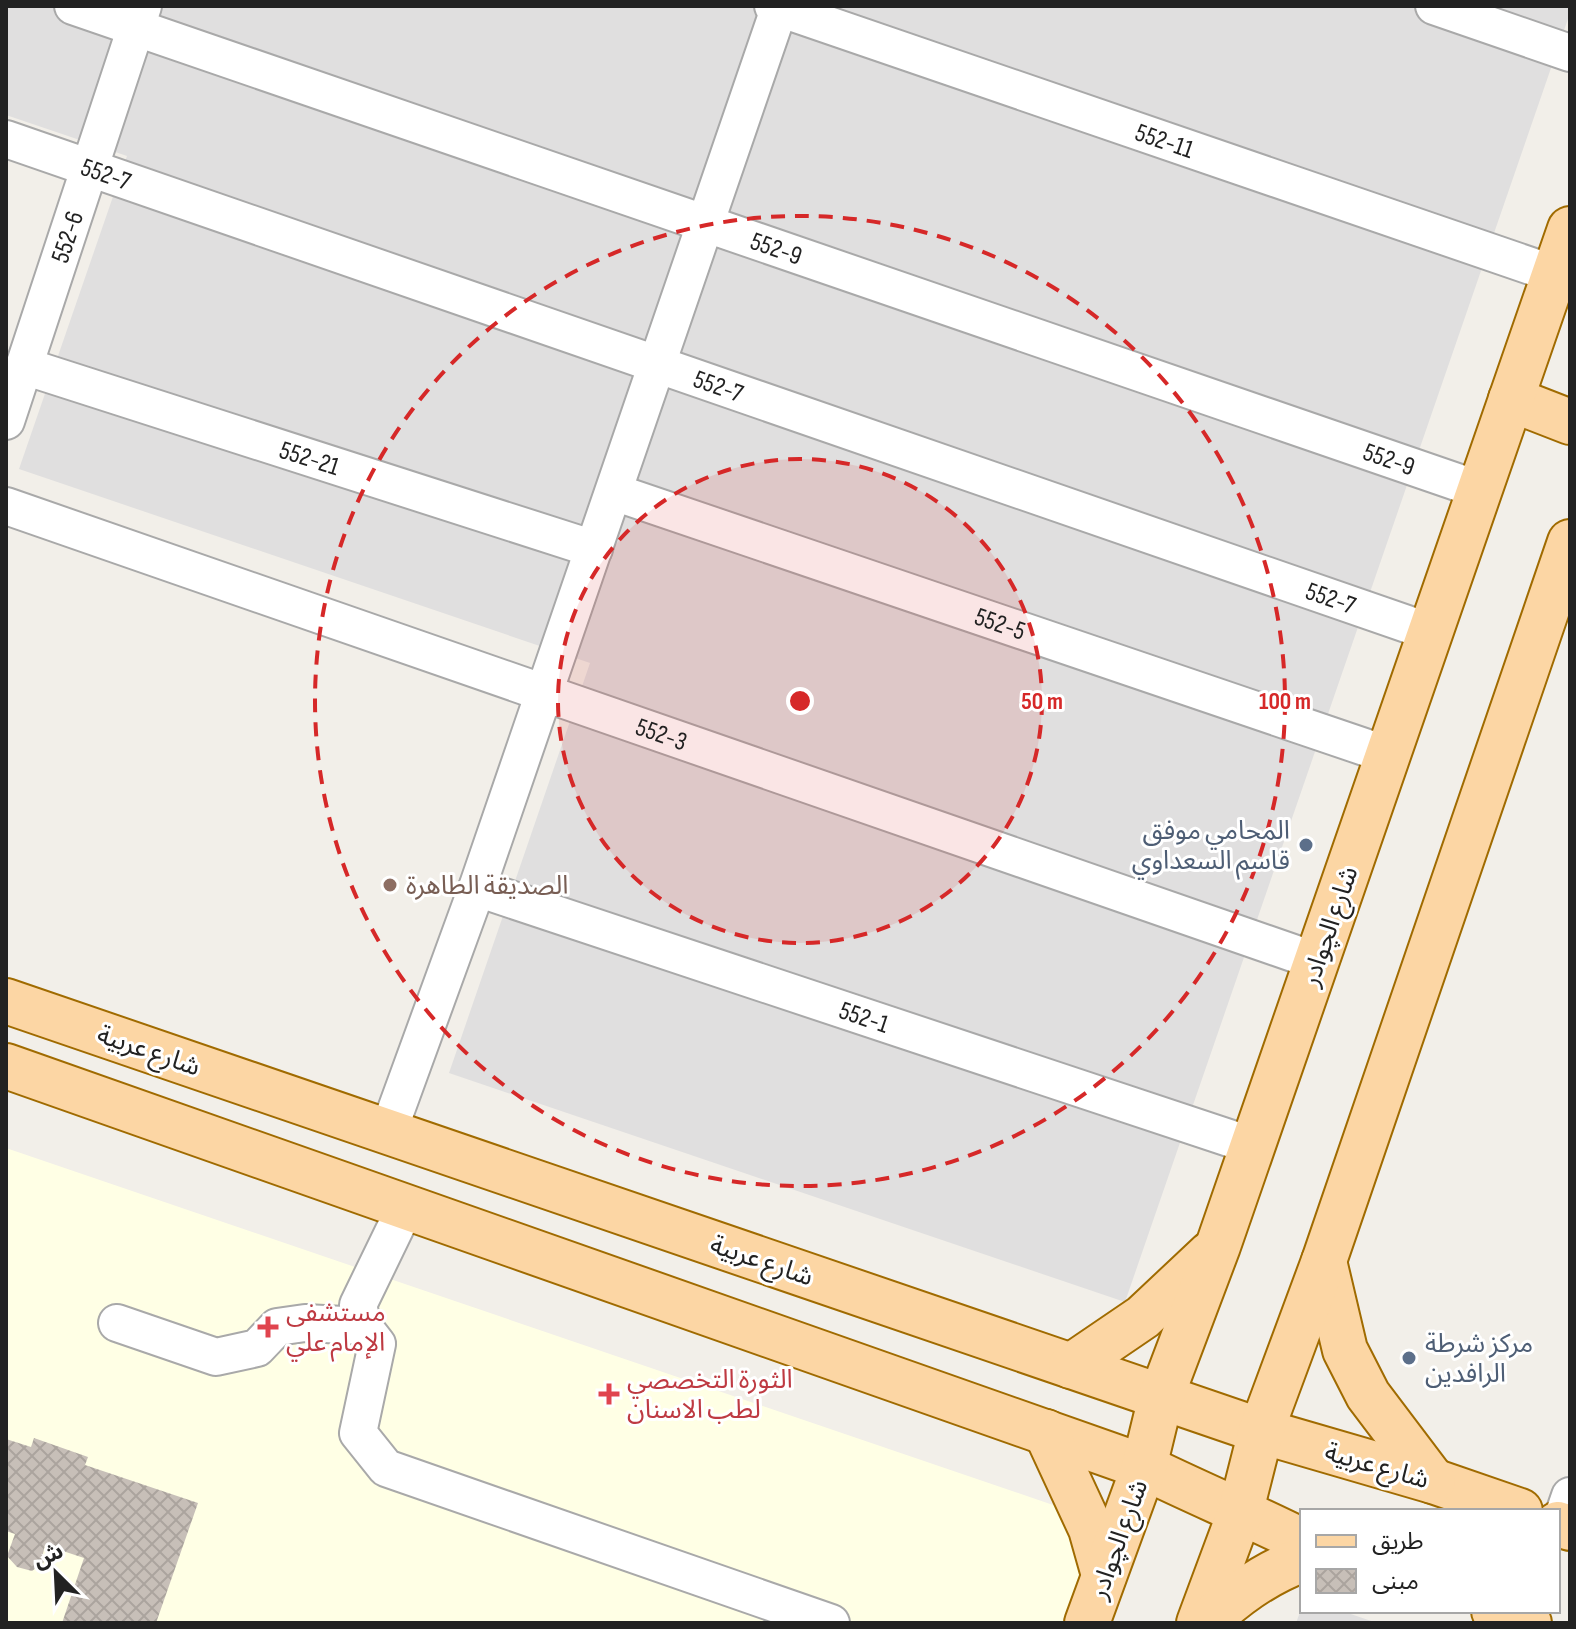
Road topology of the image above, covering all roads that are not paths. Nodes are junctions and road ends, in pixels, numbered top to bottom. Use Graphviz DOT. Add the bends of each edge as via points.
graph roads {
  1 [pos="73,6"];
  2 [pos="1434,6"];
  3 [pos="777,7"];
  4 [pos="140,17"];
  5 [pos="1570,53"];
  6 [pos="6,139"];
  7 [pos="90,168"];
  8 [pos="706,224"];
  9 [pos="1570,229"];
  10 [pos="1554,274"];
  11 [pos="658,365"];
  12 [pos="24,366"];
  13 [pos="1511,399"];
  14 [pos="6,421"];
  15 [pos="1570,422"];
  16 [pos="1480,490"];
  17 [pos="614,492"];
  18 [pos="6,506"];
  19 [pos="1570,542"];
  20 [pos="594,549"];
  21 [pos="1430,632"];
  22 [pos="544,693"];
  23 [pos="1388,755"];
  24 [pos="477,888"];
  25 [pos="1316,961"];
  26 [pos="6,1001"];
  27 [pos="6,1066"];
  28 [pos="388,1132"];
  29 [pos="1253,1146"];
  30 [pos="406,1206"];
  31 [pos="1218,1246"];
  32 [pos="1324,1261"];
  33 [pos="117,1323"];
  34 [pos="363,1326"];
  35 [pos="1071,1366"];
  36 [pos="1161,1397"];
  37 [pos="1261,1431"];
  38 [pos="1046,1432"];
  39 [pos="1144,1467"];
  40 [pos="1433,1481"];
  41 [pos="1529,1509"];
  42 [pos="1241,1510"];
  43 [pos="1300,1540"];
  44 [pos="1300,1561"];
  45 [pos="1104,1575"];
  46 [pos="1500,1613"];
  47 [pos="831,1623"];
  48 [pos="1087,1623"];
  49 [pos="1199,1623"];
  50 [pos="1206,1623"];
  51 [pos="1529,1623"];
  1 -- 4 [label="street, 552-9"];
  2 -- 5 [label="street"];
  3 -- 8 [label="street"];
  3 -- 10 [label="street, 552-11"];
  4 -- 7 [label="street, 552-6"];
  4 -- 8 [label="street, 552-9"];
  6 -- 7 [label="street, 552-7"];
  7 -- 11 [label="street, 552-7"];
  7 -- 12 [label="street, 552-6"];
  8 -- 11 [label="street"];
  8 -- 16 [label="street, 552-9"];
  9 -- 10 [label="main road, شارع الچوادر"];
  10 -- 13 [label="main road, شارع الچوادر"];
  11 -- 17 [label="street"];
  11 -- 21 [label="street, 552-7"];
  12 -- 14 [label="street, 552-6"];
  12 -- 20 [label="street, 552-21"];
  13 -- 15 [label="main road"];
  13 -- 16 [label="main road, شارع الچوادر"];
  16 -- 21 [label="main road, شارع الچوادر"];
  17 -- 20 [label="street"];
  17 -- 23 [label="street, 552-5"];
  18 -- 22 [label="street, 552-3"];
  19 -- 32 [label="main road"];
  20 -- 22 [label="street"];
  21 -- 23 [label="main road, شارع الچوادر"];
  22 -- 24 [label="street"];
  22 -- 25 [label="street, 552-3"];
  23 -- 25 [label="main road, شارع الچوادر"];
  24 -- 28 [label="street"];
  24 -- 29 [label="street, 552-1"];
  25 -- 29 [label="main road, شارع الچوادر"];
  26 -- 28 [label="main road, شارع عربية"];
  27 -- 30 [label="main road"];
  28 -- 35 [label="main road, شارع عربية"];
  29 -- 31 [label="main road, شارع الچوادر"];
  30 -- 34 [label="street" via="358,1305"];
  30 -- 38 [label="main road"];
  31 -- 35 [label="main road" via="1143,1317"];
  31 -- 36 [label="main road, شارع الچوادر"];
  32 -- 37 [label="main road"];
  32 -- 40 [label="main road" via="1345,1350 1368,1395"];
  33 -- 34 [label="street" via="216,1357 257,1348 277,1327"];
  34 -- 47 [label="street" via="377,1344 358,1433 386,1468"];
  35 -- 36 [label="main road, شارع عربية"];
  36 -- 37 [label="main road, شارع عربية"];
  36 -- 39 [label="main road, شارع الچوادر"];
  37 -- 40 [label="main road, شارع عربية"];
  37 -- 42 [label="main road"];
  38 -- 39 [label="main road"];
  38 -- 45 [label="main road" via="1091,1529"];
  39 -- 42 [label="main road"];
  39 -- 45 [label="main road, شارع الچوادر"];
  40 -- 41 [label="main road, شارع عربية"];
  42 -- 43 [label="main road"];
  42 -- 49 [label="main road"];
  44 -- 50 [label="main road" via="1231,1599"];
  45 -- 48 [label="main road, شارع الچوادر"];
  46 -- 51 [label="main road"];
}
